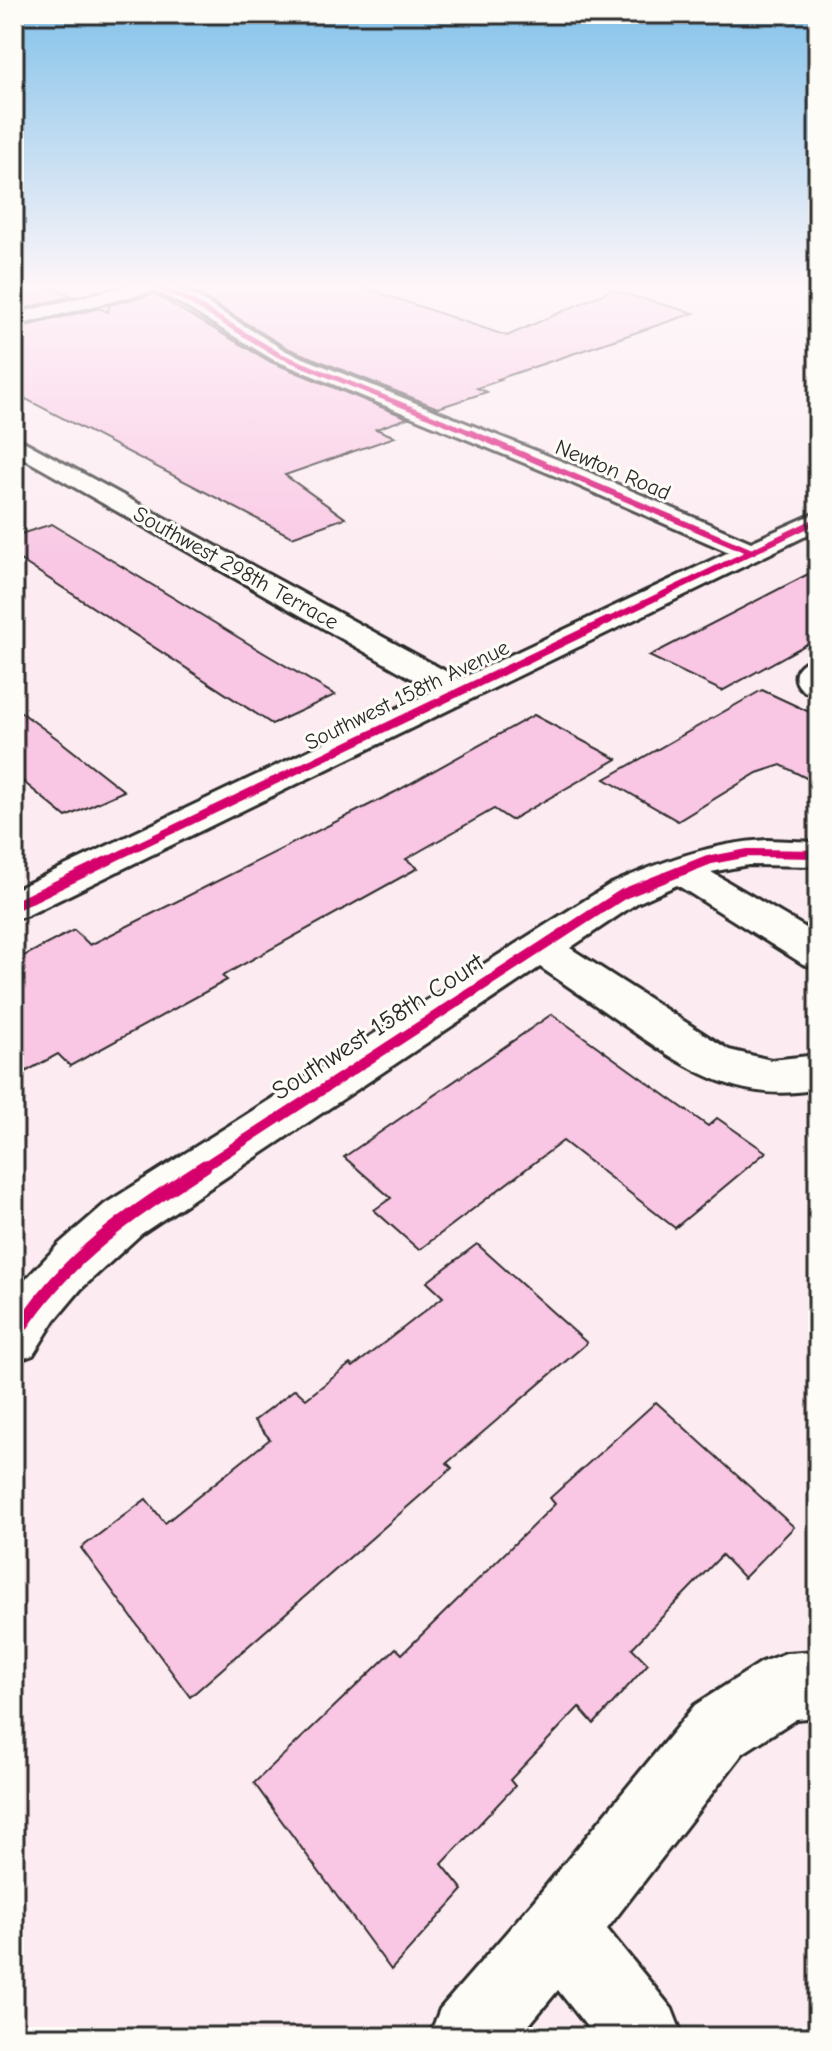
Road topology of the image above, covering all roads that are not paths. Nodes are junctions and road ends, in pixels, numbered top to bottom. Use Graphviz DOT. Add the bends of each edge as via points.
graph roads {
  1 [pos="342,381"];
  2 [pos="14,443"];
  3 [pos="818,520"];
  4 [pos="752,552"];
  5 [pos="818,666"];
  6 [pos="818,687"];
  7 [pos="459,692"];
  8 [pos="818,854"];
  9 [pos="679,869"];
  10 [pos="14,906"];
  11 [pos="541,948"];
  12 [pos="818,954"];
  13 [pos="818,1072"];
  14 [pos="14,1338"];
  15 [pos="818,1684"];
  16 [pos="559,1930"];
  17 [pos="468,2037"];
  18 [pos="644,2037"];
  1 -- 4 [label="street, Newton Road"];
  2 -- 7 [label="street, Southwest 298th Terrace"];
  3 -- 4 [label="street, Southwest 158th Avenue"];
  4 -- 7 [label="street, Southwest 158th Avenue"];
  5 -- 6 [label="street" via="812,669"];
  7 -- 10 [label="street, Southwest 158th Avenue"];
  8 -- 9 [label="street, Southwest 158th Court" via="732,855"];
  9 -- 11 [label="street, Southwest 158th Court" via="623,894"];
  9 -- 12 [label="street"];
  11 -- 13 [label="street" via="725,1068 756,1078 791,1079"];
  11 -- 14 [label="street, Southwest 158th Court" via="123,1219 48,1289"];
  15 -- 16 [label="street" via="786,1686 719,1729"];
  16 -- 17 [label="street"];
  16 -- 18 [label="street"];
}
